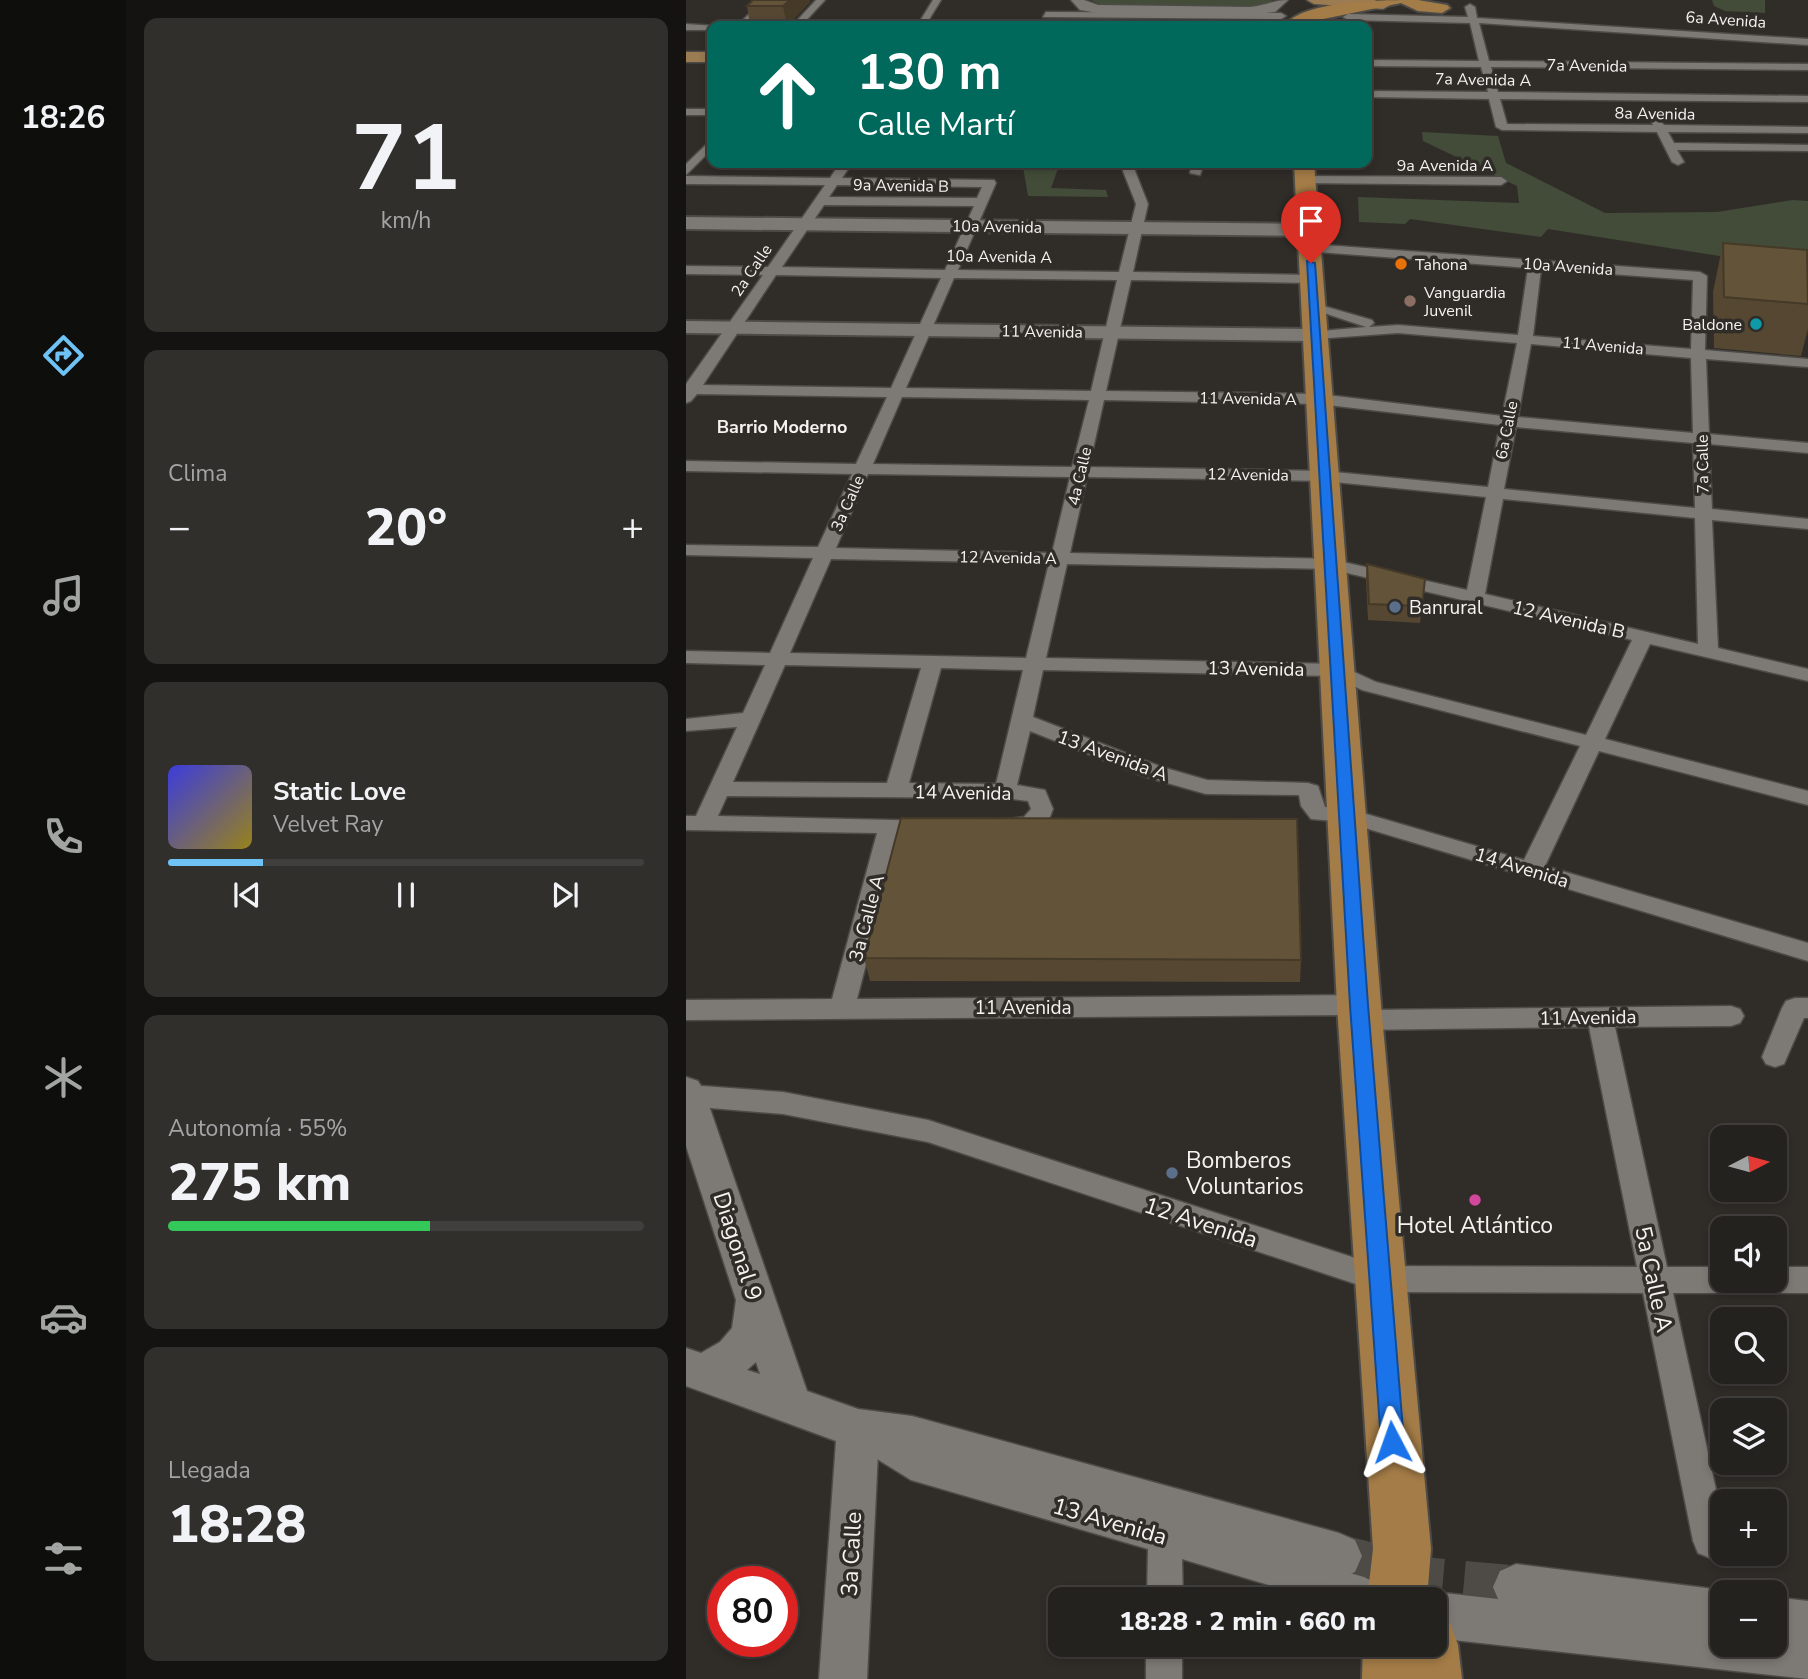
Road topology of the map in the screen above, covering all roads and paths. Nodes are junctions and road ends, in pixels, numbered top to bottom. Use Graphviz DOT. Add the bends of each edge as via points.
graph roads {
  1 [pos="768,0"];
  2 [pos="821,0"];
  3 [pos="937,0"];
  4 [pos="1053,0"];
  5 [pos="1282,0"];
  6 [pos="1406,0"];
  7 [pos="1074,2"];
  8 [pos="1389,2"];
  9 [pos="1432,5"];
  10 [pos="1338,6"];
  11 [pos="1246,11"];
  12 [pos="1470,12"];
  13 [pos="1046,15"];
  14 [pos="1166,16"];
  15 [pos="1227,16"];
  16 [pos="746,21"];
  17 [pos="801,21"];
  18 [pos="924,21"];
  19 [pos="1043,21"];
  20 [pos="1165,21"];
  21 [pos="1280,21"];
  22 [pos="1293,21"];
  23 [pos="1609,22"];
  24 [pos="686,27"];
  25 [pos="707,27"];
  26 [pos="1808,34"];
  27 [pos="1614,41"];
  28 [pos="1808,42"];
  29 [pos="1621,53"];
  30 [pos="707,56"];
  31 [pos="686,57"];
  32 [pos="1372,63"];
  33 [pos="1486,64"];
  34 [pos="1756,67"];
  35 [pos="1808,67"];
  36 [pos="1763,77"];
  37 [pos="1635,81"];
  38 [pos="1771,88"];
  39 [pos="1372,94"];
  40 [pos="1492,95"];
  41 [pos="1778,99"];
  42 [pos="1808,99"];
  43 [pos="1785,109"];
  44 [pos="686,112"];
  45 [pos="707,112"];
  46 [pos="1792,120"];
  47 [pos="1660,129"];
  48 [pos="1804,130"];
  49 [pos="699,141"];
  50 [pos="707,141"];
  51 [pos="1808,145"];
  52 [pos="1669,146"];
  53 [pos="707,147"];
  54 [pos="1678,162"];
  55 [pos="842,168"];
  56 [pos="1131,168"];
  57 [pos="686,171"];
  58 [pos="1304,171"];
  59 [pos="686,180"];
  60 [pos="833,181"];
  61 [pos="1502,181"];
  62 [pos="820,201"];
  63 [pos="982,202"];
  64 [pos="686,223"];
  65 [pos="804,224"];
  66 [pos="971,226"];
  67 [pos="1137,228"];
  68 [pos="1309,239"];
  69 [pos="1535,263"];
  70 [pos="686,270"];
  71 [pos="772,271"];
  72 [pos="950,273"];
  73 [pos="1126,275"];
  74 [pos="1700,276"];
  75 [pos="1312,279"];
  76 [pos="1314,321"];
  77 [pos="686,327"];
  78 [pos="734,327"];
  79 [pos="1398,329"];
  80 [pos="925,330"];
  81 [pos="1112,332"];
  82 [pos="1525,339"];
  83 [pos="1698,354"];
  84 [pos="1808,363"];
  85 [pos="688,392"];
  86 [pos="897,393"];
  87 [pos="1097,396"];
  88 [pos="1320,400"];
  89 [pos="1507,421"];
  90 [pos="1702,438"];
  91 [pos="1808,448"];
  92 [pos="686,466"];
  93 [pos="863,469"];
  94 [pos="1080,472"];
  95 [pos="1324,475"];
  96 [pos="1494,494"];
  97 [pos="1703,514"];
  98 [pos="1808,524"];
  99 [pos="686,550"];
  100 [pos="825,552"];
  101 [pos="1059,558"];
  102 [pos="1330,564"];
  103 [pos="1475,597"];
  104 [pos="1644,636"];
  105 [pos="1708,651"];
  106 [pos="686,657"];
  107 [pos="778,658"];
  108 [pos="933,662"];
  109 [pos="1035,664"];
  110 [pos="1337,670"];
  111 [pos="1808,675"];
  112 [pos="750,719"];
  113 [pos="1021,720"];
  114 [pos="686,725"];
  115 [pos="1592,743"];
  116 [pos="1206,787"];
  117 [pos="719,789"];
  118 [pos="896,791"];
  119 [pos="1005,792"];
  120 [pos="1808,798"];
  121 [pos="1346,815"];
  122 [pos="695,823"];
  123 [pos="945,826"];
  124 [pos="986,826"];
  125 [pos="890,827"];
  126 [pos="1531,870"];
  127 [pos="1808,952"];
  128 [pos="1808,1008"];
  129 [pos="842,1009"];
  130 [pos="686,1010"];
  131 [pos="1360,1013"];
  132 [pos="1731,1016"];
  133 [pos="1600,1017"];
  134 [pos="1775,1057"];
  135 [pos="687,1093"];
  136 [pos="1380,1279"];
  137 [pos="1710,1280"];
  138 [pos="1787,1280"];
  139 [pos="1808,1280"];
  140 [pos="1654,1281"];
  141 [pos="755,1298"];
  142 [pos="694,1370"];
  143 [pos="790,1403"];
  144 [pos="859,1429"];
  145 [pos="1165,1537"];
  146 [pos="1710,1541"];
  147 [pos="1339,1556"];
  148 [pos="1406,1583"];
  149 [pos="1165,1587"];
  150 [pos="1337,1587"];
  151 [pos="1516,1587"];
  152 [pos="1710,1611"];
  153 [pos="1447,1616"];
  154 [pos="1787,1622"];
  155 [pos="1808,1624"];
  156 [pos="1808,1656"];
  157 [pos="1164,1657"];
  158 [pos="843,1679"];
  159 [pos="1164,1679"];
  1 -- 16 [label="street"];
  2 -- 17 [label="street"];
  3 -- 18 [label="street"];
  4 -- 13 [label="street"];
  5 -- 11 [label="street" via="1271,9"];
  6 -- 9 [label="highway"];
  7 -- 11 [label="street" via="1102,10"];
  8 -- 9 [label="street"];
  8 -- 10 [label="highway"];
  9 -- 12 [label="street"];
  10 -- 12 [label="street, 6a Avenida"];
  10 -- 22 [label="highway"];
  11 -- 15 [label="street"];
  12 -- 23 [label="street, 6a Avenida"];
  12 -- 23 [label="street, 6a Avenida"];
  12 -- 33 [label="street"];
  13 -- 14 [label="street"];
  13 -- 19 [label="street"];
  14 -- 15 [label="street"];
  14 -- 20 [label="street"];
  15 -- 21 [label="street"];
  23 -- 26 [label="street, 6a Avenida"];
  23 -- 27 [label="street"];
  23 -- 28 [label="street, 6a Avenida"];
  24 -- 25 [label="street"];
  29 -- 37 [label="street"];
  30 -- 31 [label="main road"];
  32 -- 33 [label="street, 7a Avenida"];
  33 -- 37 [label="street, 7a Avenida"];
  33 -- 40 [label="street"];
  34 -- 35 [label="street, 7a Avenida"];
  34 -- 36 [label="street"];
  34 -- 37 [label="street, 7a Avenida"];
  37 -- 40 [label="street, 7a Avenida A"];
  37 -- 41 [label="street, 7a Avenida A"];
  37 -- 47 [label="street"];
  38 -- 41 [label="street"];
  39 -- 40 [label="street, 7a Avenida A"];
  40 -- 47 [label="street, 8a Avenida" via="1502,127"];
  41 -- 42 [label="street, 7a Avenida A"];
  41 -- 43 [label="street"];
  44 -- 45 [label="street"];
  46 -- 48 [label="street"];
  47 -- 48 [label="street, 8a Avenida"];
  47 -- 52 [label="street"];
  48 -- 51 [label="street"];
  49 -- 50 [label="street"];
  51 -- 52 [label="street"];
  52 -- 54 [label="street"];
  53 -- 57 [label="street"];
  55 -- 60 [label="street, 2a Calle"];
  56 -- 67 [label="street, 4a Calle" via="1142,198"];
  58 -- 61 [label="street, 9a Avenida A"];
  58 -- 68 [label="highway"];
  59 -- 60 [label="street"];
  60 -- 62 [label="street, 2a Calle"];
  60 -- 63 [label="street, 3a Calle" via="990,183"];
  62 -- 63 [label="street, 9a Avenida B"];
  62 -- 65 [label="street, 2a Calle"];
  63 -- 66 [label="street, 3a Calle"];
  64 -- 65 [label="main road, 10a Avenida"];
  65 -- 66 [label="main road, 10a Avenida"];
  65 -- 71 [label="street, 2a Calle"];
  66 -- 67 [label="main road, 10a Avenida"];
  66 -- 72 [label="street, 3a Calle"];
  67 -- 68 [label="main road, 10a Avenida"];
  67 -- 73 [label="street, 4a Calle"];
  68 -- 69 [label="street, 10a Avenida"];
  68 -- 75 [label="highway"];
  69 -- 74 [label="street, 10a Avenida"];
  69 -- 82 [label="street, 6a Calle"];
  70 -- 71 [label="street, 10a Avenida A"];
  71 -- 72 [label="street, 10a Avenida A"];
  71 -- 78 [label="street, 2a Calle"];
  72 -- 73 [label="street, 10a Avenida A"];
  72 -- 80 [label="street, 3a Calle"];
  73 -- 75 [label="street, 10a Avenida A"];
  73 -- 81 [label="street, 4a Calle"];
  74 -- 83 [label="street, 7a Calle"];
  75 -- 76 [label="highway"];
  76 -- 79 [label="street, 11 Avenida"];
  76 -- 79 [label="street, 11 Avenida"];
  76 -- 81 [label="main road, 11 Avenida"];
  76 -- 88 [label="highway"];
  77 -- 78 [label="main road, 11 Avenida"];
  78 -- 80 [label="main road, 11 Avenida"];
  78 -- 85 [label="street, 2a Calle"];
  79 -- 82 [label="street, 11 Avenida"];
  80 -- 81 [label="main road, 11 Avenida"];
  80 -- 86 [label="street, 3a Calle"];
  81 -- 87 [label="street, 4a Calle"];
  82 -- 83 [label="street, 11 Avenida"];
  82 -- 89 [label="street, 6a Calle"];
  83 -- 84 [label="street, 11 Avenida"];
  83 -- 90 [label="street, 7a Calle"];
  85 -- 86 [label="street, 11 Avenida A"];
  86 -- 87 [label="street, 11 Avenida A"];
  86 -- 93 [label="street, 3a Calle"];
  87 -- 88 [label="street, 11 Avenida A"];
  87 -- 94 [label="street, 4a Calle"];
  88 -- 89 [label="street, 11 Avenida A"];
  88 -- 95 [label="highway"];
  89 -- 90 [label="street, 11 Avenida A"];
  89 -- 96 [label="street, 6a Calle"];
  90 -- 91 [label="street, 11 Avenida A"];
  90 -- 97 [label="street, 7a Calle"];
  92 -- 93 [label="street, 12 Avenida"];
  93 -- 94 [label="street, 12 Avenida"];
  93 -- 100 [label="street, 3a Calle"];
  94 -- 95 [label="street, 12 Avenida"];
  94 -- 101 [label="street, 4a Calle"];
  95 -- 96 [label="street, 12 Avenida"];
  95 -- 102 [label="highway"];
  96 -- 97 [label="street, 12 Avenida"];
  96 -- 103 [label="street, 6a Calle"];
  97 -- 98 [label="street, 12 Avenida"];
  97 -- 105 [label="street, 7a Calle"];
  99 -- 100 [label="street, 12 Avenida A"];
  100 -- 101 [label="street, 12 Avenida A"];
  100 -- 107 [label="street, 3a Calle"];
  101 -- 102 [label="street, 12 Avenida A"];
  101 -- 109 [label="street, 4a Calle"];
  102 -- 103 [label="street, 12 Avenida B"];
  102 -- 110 [label="highway"];
  103 -- 104 [label="street, 12 Avenida B"];
  104 -- 105 [label="street, 12 Avenida B"];
  104 -- 115 [label="street"];
  105 -- 111 [label="street, 12 Avenida B"];
  106 -- 107 [label="street, 13 Avenida"];
  107 -- 108 [label="street, 13 Avenida"];
  107 -- 112 [label="street, 3a Calle"];
  108 -- 109 [label="street, 13 Avenida"];
  108 -- 118 [label="street"];
  109 -- 110 [label="street, 13 Avenida"];
  109 -- 113 [label="street, 4a Calle"];
  110 -- 115 [label="street, 13 Avenida" via="1369,685"];
  110 -- 121 [label="highway"];
  112 -- 114 [label="street"];
  112 -- 117 [label="street, 3a Calle"];
  113 -- 116 [label="street, 13 Avenida A" via="1154,772"];
  113 -- 119 [label="street, 4a Calle"];
  115 -- 120 [label="street, 13 Avenida"];
  115 -- 126 [label="street"];
  116 -- 121 [label="street, 14 Avenida" via="1300,788 1310,791 1312,806 1319,814"];
  117 -- 118 [label="street, 14 Avenida"];
  117 -- 122 [label="street, 3a Calle"];
  118 -- 119 [label="street, 14 Avenida"];
  119 -- 124 [label="street, 14 Avenida" via="1037,795 1040,817 1030,824"];
  121 -- 126 [label="street, 14 Avenida"];
  121 -- 131 [label="highway"];
  122 -- 125 [label="street, 14 Avenida"];
  123 -- 125 [label="street, 14 Avenida"];
  125 -- 129 [label="street, 3a Calle A"];
  126 -- 127 [label="street, 14 Avenida"];
  128 -- 134 [label="street" via="1795,1008"];
  129 -- 130 [label="street, 11 Avenida"];
  129 -- 131 [label="street, 11 Avenida"];
  131 -- 133 [label="street, 11 Avenida"];
  131 -- 136 [label="highway"];
  132 -- 133 [label="street, 11 Avenida"];
  133 -- 140 [label="street, 5a Calle A"];
  135 -- 136 [label="street, 12 Avenida" via="783,1103 928,1131"];
  135 -- 141 [label="street, Diagonal 9"];
  136 -- 140 [label="street, 12 Avenida"];
  136 -- 148 [label="highway"];
  137 -- 140 [label="street, 12 Avenida"];
  138 -- 139 [label="street"];
  140 -- 146 [label="street, 5a Calle A"];
  141 -- 142 [label="street" via="755,1320 747,1343 727,1362"];
  141 -- 143 [label="street, Diagonal 9"];
  142 -- 143 [label="street, 13 Avenida"];
  143 -- 144 [label="street, 13 Avenida"];
  144 -- 145 [label="street, 13 Avenida" via="911,1464"];
  144 -- 147 [label="street, 13 Avenida" via="912,1436"];
  144 -- 158 [label="street, 3a Calle"];
  145 -- 149 [label="street"];
  145 -- 150 [label="street, 13 Avenida"];
  151 -- 152 [label="street"];
  153 -- 156 [label="street"];
  154 -- 155 [label="street"];
  157 -- 159 [label="street"];
}
